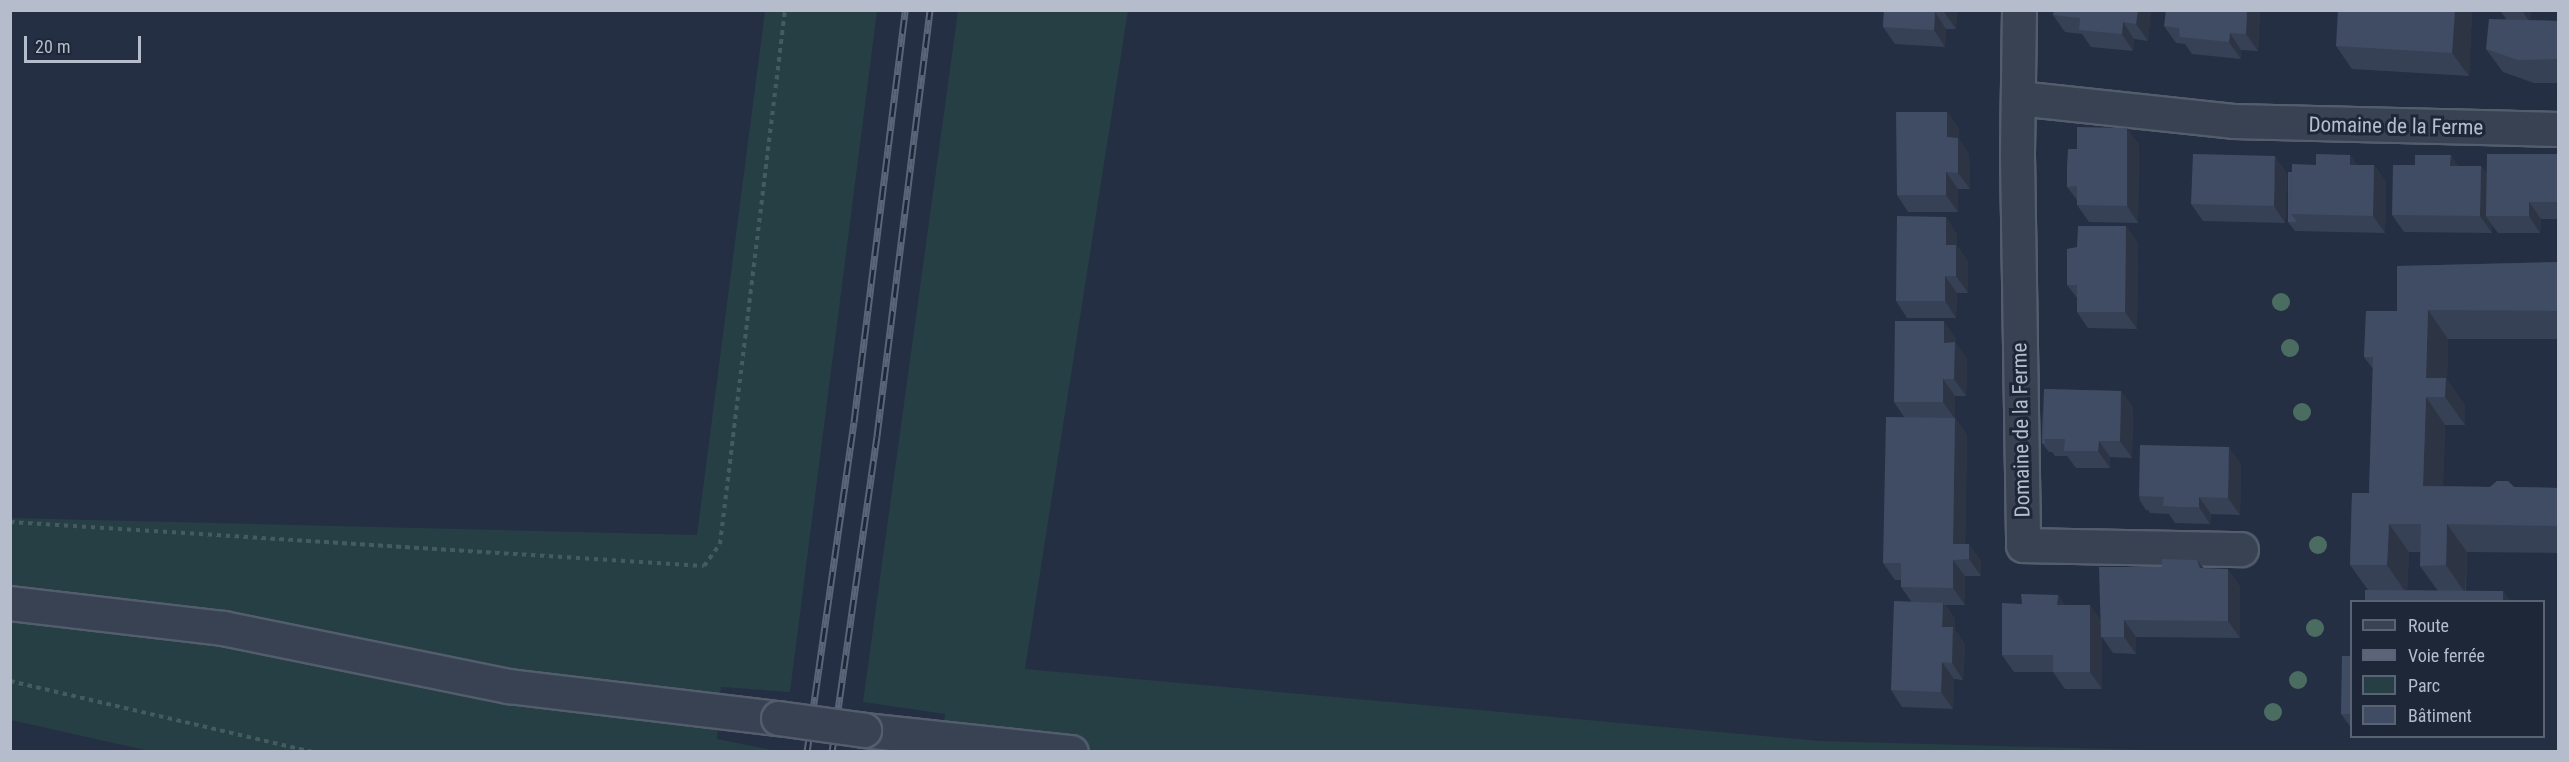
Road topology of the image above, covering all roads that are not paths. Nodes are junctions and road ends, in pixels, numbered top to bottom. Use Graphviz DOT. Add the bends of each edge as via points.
graph roads {
  1 [pos="2019,10"];
  2 [pos="2018,98"];
  3 [pos="2559,129"];
  4 [pos="2241,549"];
  5 [pos="10,603"];
  6 [pos="1071,752"];
  1 -- 2 [label="street, Domaine de la Ferme"];
  2 -- 3 [label="street, Domaine de la Ferme" via="2233,121"];
  2 -- 4 [label="street, Domaine de la Ferme" via="2023,545"];
  5 -- 6 [label="street, bridge" via="223,628 508,686"];
}
